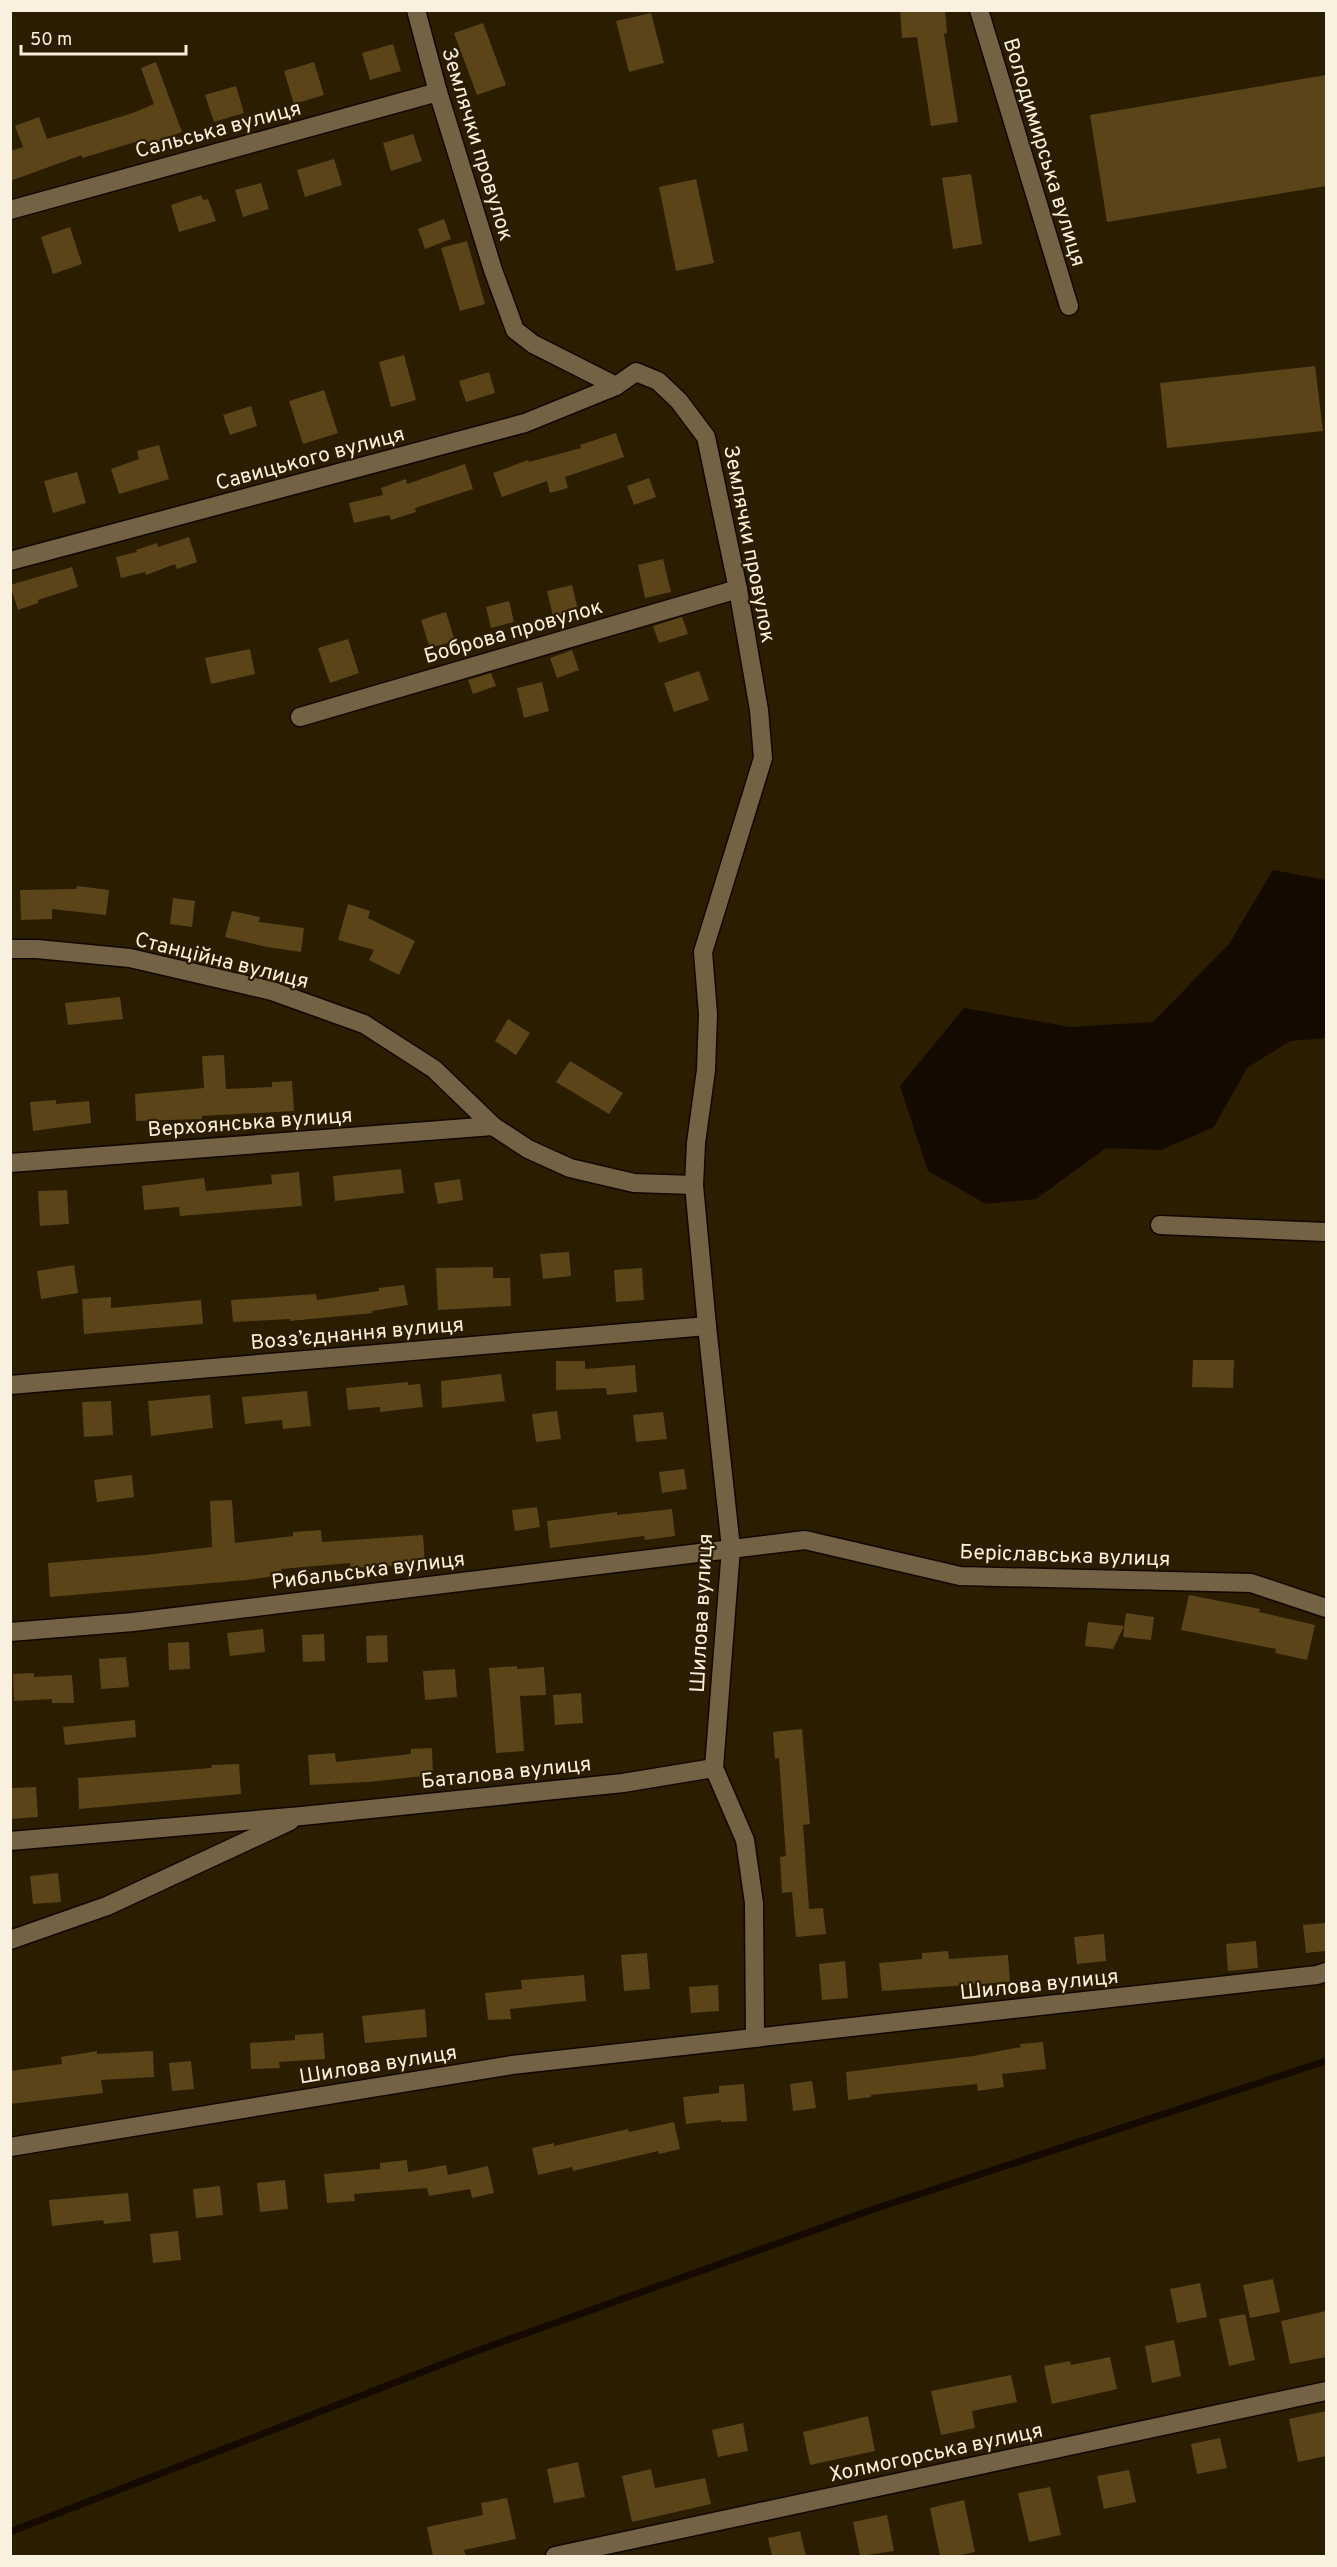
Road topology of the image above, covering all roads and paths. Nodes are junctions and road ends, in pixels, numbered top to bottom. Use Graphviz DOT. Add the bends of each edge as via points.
graph roads {
  1 [pos="416,10"];
  2 [pos="978,10"];
  3 [pos="438,92"];
  4 [pos="10,210"];
  5 [pos="1069,306"];
  6 [pos="616,386"];
  7 [pos="10,561"];
  8 [pos="738,589"];
  9 [pos="300,717"];
  10 [pos="10,949"];
  11 [pos="493,1126"];
  12 [pos="10,1163"];
  13 [pos="694,1185"];
  14 [pos="1160,1225"];
  15 [pos="1326,1232"];
  16 [pos="707,1326"];
  17 [pos="10,1385"];
  18 [pos="731,1548"];
  19 [pos="1326,1608"];
  20 [pos="10,1632"];
  21 [pos="714,1768"];
  22 [pos="302,1816"];
  23 [pos="10,1841"];
  24 [pos="10,1940"];
  25 [pos="1326,1972"];
  26 [pos="755,2038"];
  27 [pos="10,2148"];
  28 [pos="1326,2391"];
  29 [pos="555,2556"];
  1 -- 3 [label="street, Землячки провулок"];
  2 -- 5 [label="street, Володимирська вулиця"];
  3 -- 4 [label="street, Сальська вулиця"];
  3 -- 6 [label="street, Землячки провулок" via="515,330 533,344"];
  6 -- 7 [label="street, Савицького вулиця" via="525,423"];
  6 -- 8 [label="street, Землячки провулок" via="636,372 658,381 706,437"];
  8 -- 9 [label="street, Боброва провулок"];
  8 -- 13 [label="street, Землячки провулок" via="759,710 763,758 704,952 707,1059"];
  10 -- 11 [label="street, Станційна вулиця" via="130,958 272,991 364,1024 434,1069"];
  11 -- 12 [label="street, Верхоянська вулиця"];
  11 -- 13 [label="street, Станційна вулиця" via="528,1149 570,1168 634,1183"];
  13 -- 16 [label="street, Шилова вулиця"];
  14 -- 15 [label="street"];
  16 -- 17 [label="street, Возз’єднання вулиця"];
  16 -- 18 [label="street, Шилова вулиця"];
  18 -- 19 [label="street, Беріславська вулиця" via="805,1540 960,1576 1251,1583"];
  18 -- 20 [label="street, Рибальська вулиця" via="133,1622"];
  18 -- 21 [label="street, Шилова вулиця"];
  21 -- 22 [label="street, Баталова вулиця" via="623,1783"];
  21 -- 26 [label="street, Шилова вулиця" via="745,1840 754,1903"];
  22 -- 23 [label="street, Баталова вулиця"];
  22 -- 24 [label="street, Баталова вулиця" via="108,1905"];
  25 -- 26 [label="street, Шилова вулиця"];
  26 -- 27 [label="street, Шилова вулиця" via="512,2065"];
  28 -- 29 [label="street, Холмогорська вулиця"];
}
